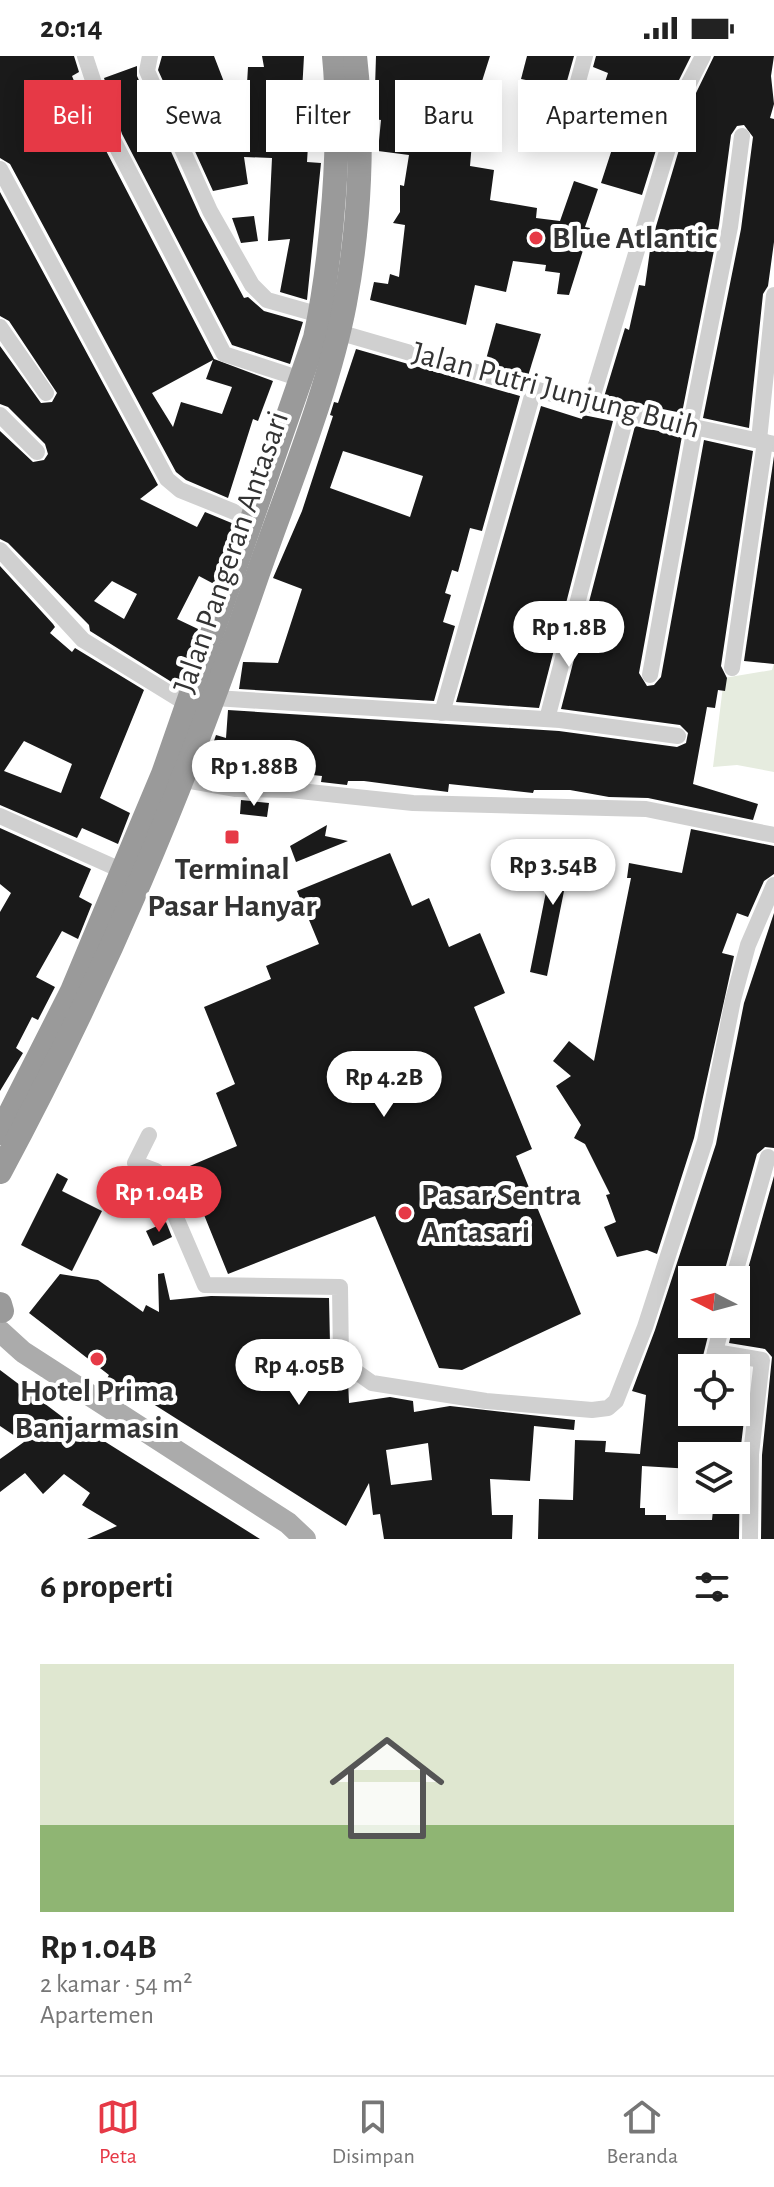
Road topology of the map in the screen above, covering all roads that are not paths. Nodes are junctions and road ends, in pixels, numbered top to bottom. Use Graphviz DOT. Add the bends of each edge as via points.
graph roads {
  1 [pos="85,56"];
  2 [pos="150,56"];
  3 [pos="334,56"];
  4 [pos="355,56"];
  5 [pos="585,56"];
  6 [pos="703,56"];
  7 [pos="340,80"];
  8 [pos="351,80"];
  9 [pos="578,80"];
  10 [pos="742,136"];
  11 [pos="343,152"];
  12 [pos="347,152"];
  13 [pos="0,169"];
  14 [pos="774,295"];
  15 [pos="320,315"];
  16 [pos="0,327"];
  17 [pos="338,332"];
  18 [pos="301,379"];
  19 [pos="534,389"];
  20 [pos="46,393"];
  21 [pos="590,405"];
  22 [pos="627,413"];
  23 [pos="0,415"];
  24 [pos="692,427"];
  25 [pos="766,442"];
  26 [pos="37,452"];
  27 [pos="252,519"];
  28 [pos="0,550"];
  29 [pos="227,626"];
  30 [pos="732,668"];
  31 [pos="650,675"];
  32 [pos="215,698"];
  33 [pos="187,704"];
  34 [pos="442,713"];
  35 [pos="547,719"];
  36 [pos="678,736"];
  37 [pos="185,780"];
  38 [pos="0,816"];
  39 [pos="774,835"];
  40 [pos="123,871"];
  41 [pos="774,885"];
  42 [pos="0,1133"];
  43 [pos="149,1135"];
  44 [pos="768,1157"];
  45 [pos="0,1172"];
  46 [pos="737,1266"];
  47 [pos="1,1314"];
  48 [pos="750,1358"];
  49 [pos="305,1539"];
  50 [pos="750,1539"];
  1 -- 18 [label="street" via="112,138 224,354"];
  2 -- 15 [label="street" via="146,65 153,85 210,211 252,285 267,300"];
  3 -- 7 [label="highway, Jalan Pangeran Antasari"];
  4 -- 8 [label="highway, Jalan Pangeran Antasari"];
  5 -- 9 [label="street"];
  6 -- 21 [label="street" via="686,89"];
  10 -- 24 [label="street"];
  11 -- 15 [label="highway, Jalan Pangeran Antasari"];
  12 -- 17 [label="highway, Jalan Pangeran Antasari" via="351,258"];
  13 -- 27 [label="street" via="167,479 180,490"];
  14 -- 25 [label="street"];
  15 -- 18 [label="highway, Jalan Pangeran Antasari"];
  16 -- 20 [label="street"];
  17 -- 19 [label="street, Jalan Putri Junjung Buih"];
  17 -- 29 [label="highway, Jalan Pangeran Antasari"];
  18 -- 27 [label="highway, Jalan Pangeran Antasari"];
  19 -- 21 [label="street, Jalan Putri Junjung Buih"];
  19 -- 34 [label="street"];
  21 -- 22 [label="street, Jalan Putri Junjung Buih"];
  22 -- 24 [label="street, Jalan Putri Junjung Buih"];
  22 -- 35 [label="street"];
  23 -- 26 [label="street"];
  24 -- 25 [label="street, Jalan Putri Junjung Buih"];
  24 -- 31 [label="street"];
  25 -- 30 [label="street"];
  27 -- 29 [label="highway, Jalan Pangeran Antasari"];
  28 -- 33 [label="street" via="83,640"];
  29 -- 32 [label="highway, Jalan Pangeran Antasari"];
  29 -- 33 [label="highway, Jalan Pangeran Antasari"];
  32 -- 34 [label="street"];
  32 -- 37 [label="highway, Jalan Pangeran Antasari"];
  33 -- 40 [label="highway, Jalan Pangeran Antasari"];
  34 -- 35 [label="street"];
  35 -- 36 [label="street"];
  37 -- 39 [label="street" via="413,803 646,809"];
  37 -- 45 [label="highway, Jalan Pangeran Antasari" via="110,955"];
  38 -- 40 [label="street"];
  40 -- 42 [label="highway, Jalan Pangeran Antasari" via="72,991"];
  41 -- 43 [label="street" via="748,945 733,1000 705,1141 645,1327 616,1401 608,1408 486,1401 372,1383 341,1361 340,1287 205,1285 156,1171 135,1163"];
  44 -- 46 [label="street"];
  47 -- 49 [label="main road" via="32,1342 48,1366"];
  48 -- 50 [label="street" via="763,1362 751,1454"];
}
